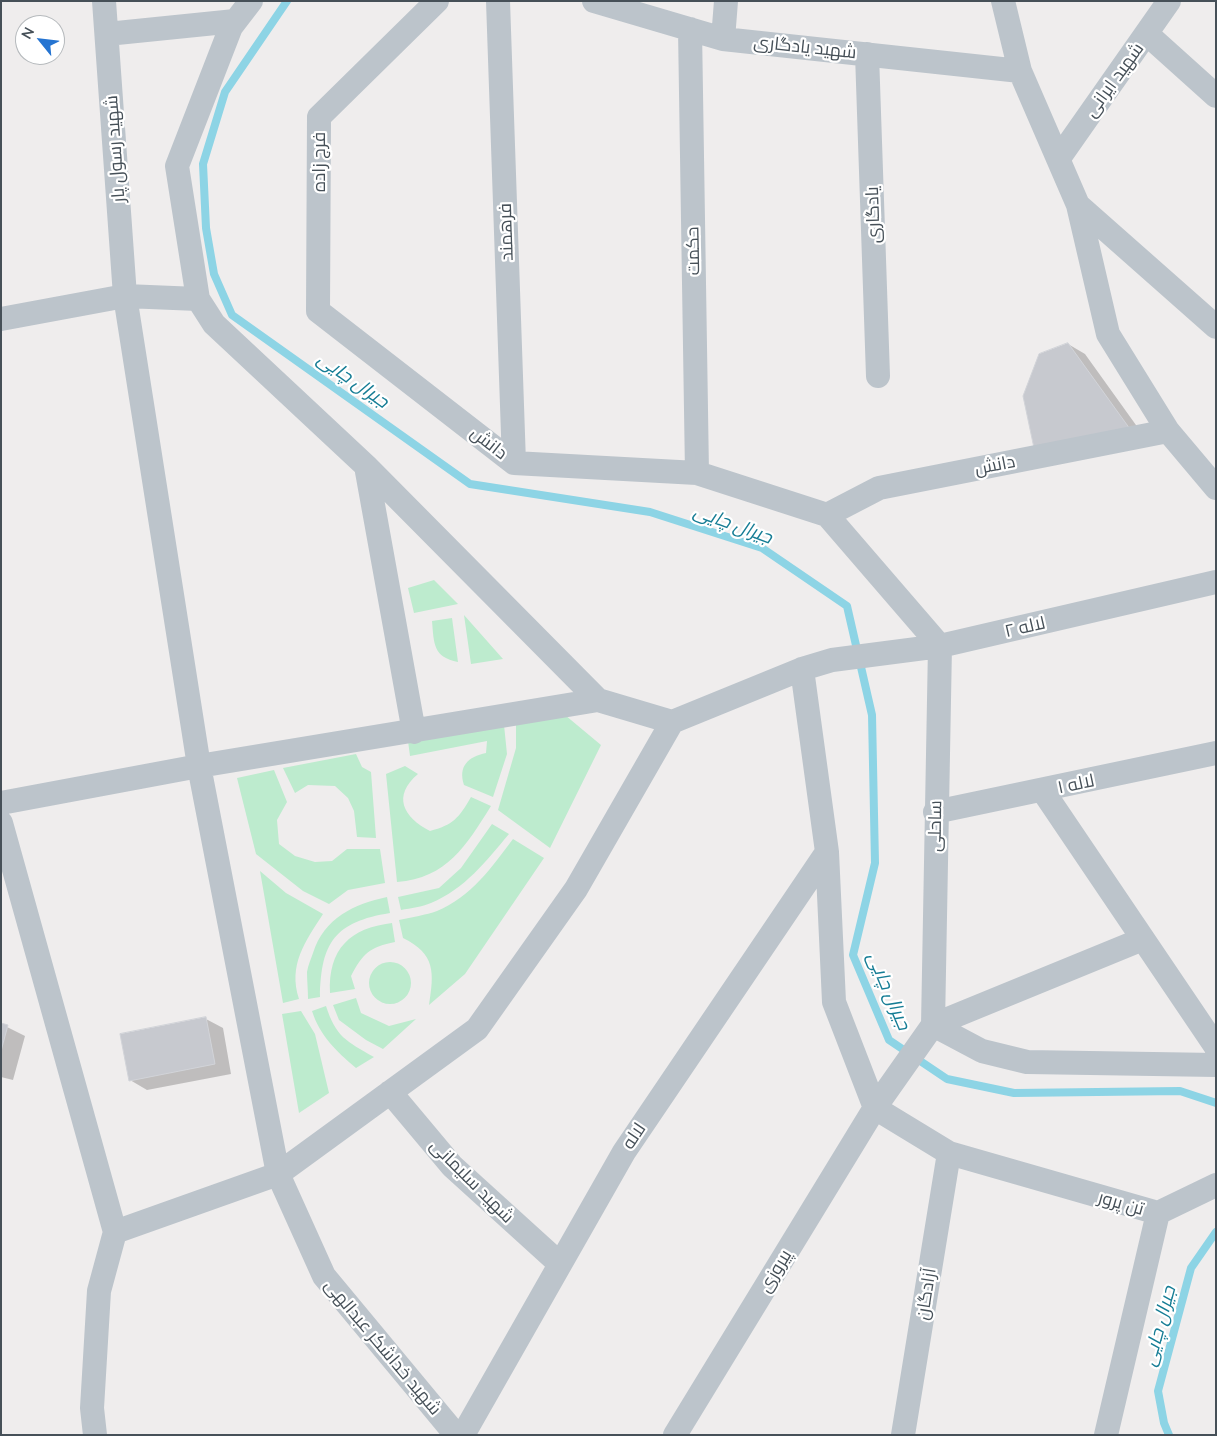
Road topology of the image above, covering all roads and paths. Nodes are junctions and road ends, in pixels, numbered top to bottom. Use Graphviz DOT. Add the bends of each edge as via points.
graph roads {
  1 [pos="104,1"];
  2 [pos="252,1"];
  3 [pos="437,1"];
  4 [pos="498,1"];
  5 [pos="594,1"];
  6 [pos="726,1"];
  7 [pos="1003,1"];
  8 [pos="1170,1"];
  9 [pos="235,21"];
  10 [pos="690,29"];
  11 [pos="107,34"];
  12 [pos="1147,34"];
  13 [pos="723,39"];
  14 [pos="867,54"];
  15 [pos="1020,71"];
  16 [pos="1216,96"];
  17 [pos="1058,158"];
  18 [pos="1078,205"];
  19 [pos="125,296"];
  20 [pos="198,300"];
  21 [pos="318,311"];
  22 [pos="1,319"];
  23 [pos="1216,327"];
  24 [pos="878,376"];
  25 [pos="1168,431"];
  26 [pos="514,463"];
  27 [pos="366,466"];
  28 [pos="697,473"];
  29 [pos="1216,488"];
  30 [pos="827,515"];
  31 [pos="1216,582"];
  32 [pos="940,646"];
  33 [pos="802,670"];
  34 [pos="598,700"];
  35 [pos="672,722"];
  36 [pos="414,732"];
  37 [pos="1216,753"];
  38 [pos="199,766"];
  39 [pos="1043,791"];
  40 [pos="1,804"];
  41 [pos="936,812"];
  42 [pos="1,823"];
  43 [pos="827,852"];
  44 [pos="1143,939"];
  45 [pos="932,1026"];
  46 [pos="1216,1047"];
  47 [pos="1216,1065"];
  48 [pos="390,1092"];
  49 [pos="875,1107"];
  50 [pos="949,1154"];
  51 [pos="278,1174"];
  52 [pos="1216,1185"];
  53 [pos="1158,1214"];
  54 [pos="115,1232"];
  55 [pos="560,1264"];
  56 [pos="95,1435"];
  57 [pos="456,1435"];
  58 [pos="463,1435"];
  59 [pos="675,1435"];
  60 [pos="903,1435"];
  61 [pos="1106,1435"];
  1 -- 11 [label="street, شهید رسول پار"];
  2 -- 9 [label="street"];
  3 -- 21 [label="street, فرج زاده" via="319,117"];
  4 -- 26 [label="street, فرهمند"];
  5 -- 10 [label="street, شهید یادگاری"];
  6 -- 13 [label="street"];
  7 -- 15 [label="street"];
  8 -- 12 [label="street, شهید ایرانی"];
  9 -- 11 [label="street"];
  9 -- 20 [label="street" via="177,166"];
  10 -- 13 [label="street, شهید یادگاری"];
  10 -- 28 [label="street, حکمت"];
  11 -- 19 [label="street, شهید رسول پار"];
  12 -- 16 [label="street"];
  12 -- 17 [label="street, شهید ایرانی"];
  13 -- 14 [label="street, شهید یادگاری"];
  14 -- 15 [label="street, شهید یادگاری"];
  14 -- 24 [label="street, یادگاری"];
  15 -- 17 [label="street"];
  17 -- 18 [label="street"];
  18 -- 23 [label="street"];
  18 -- 25 [label="street" via="1108,334"];
  19 -- 20 [label="street"];
  19 -- 22 [label="street"];
  19 -- 38 [label="street, شهید رسول پار"];
  20 -- 27 [label="street" via="214,324"];
  21 -- 26 [label="street, دانش"];
  25 -- 29 [label="street"];
  25 -- 30 [label="street, دانش" via="879,488"];
  26 -- 28 [label="street, دانش"];
  27 -- 34 [label="street"];
  27 -- 36 [label="street"];
  28 -- 30 [label="street"];
  30 -- 32 [label="street"];
  31 -- 32 [label="street, لاله ۲"];
  32 -- 33 [label="street, لاله ۲" via="832,660"];
  32 -- 41 [label="street, ساحلی"];
  33 -- 35 [label="street, لاله ۲"];
  33 -- 43 [label="street"];
  34 -- 35 [label="street"];
  34 -- 36 [label="street"];
  35 -- 48 [label="street" via="576,889 477,1029"];
  36 -- 38 [label="street"];
  37 -- 39 [label="street, لاله ۱"];
  38 -- 40 [label="street"];
  38 -- 51 [label="street, شهید خداشکر عبدالهی"];
  39 -- 41 [label="street, لاله ۱"];
  39 -- 44 [label="street"];
  41 -- 45 [label="street, ساحلی"];
  42 -- 54 [label="street"];
  43 -- 49 [label="street" via="834,1002"];
  43 -- 55 [label="street, لاله" via="624,1152"];
  44 -- 45 [label="street"];
  44 -- 46 [label="street"];
  45 -- 47 [label="street" via="982,1051 1027,1062"];
  45 -- 49 [label="street, پیروزی"];
  48 -- 51 [label="street"];
  48 -- 55 [label="street, شهید سلیمانی" via="452,1166"];
  49 -- 50 [label="street, تن پرور"];
  49 -- 59 [label="street, پیروزی"];
  50 -- 53 [label="street, تن پرور"];
  50 -- 60 [label="street, آزادگان"];
  51 -- 54 [label="street"];
  51 -- 57 [label="street, شهید خداشکر عبدالهی" via="324,1276"];
  52 -- 53 [label="street"];
  53 -- 61 [label="street, تن پرور"];
  54 -- 56 [label="street" via="99,1291 92,1408"];
  55 -- 58 [label="street, لاله"];
}
